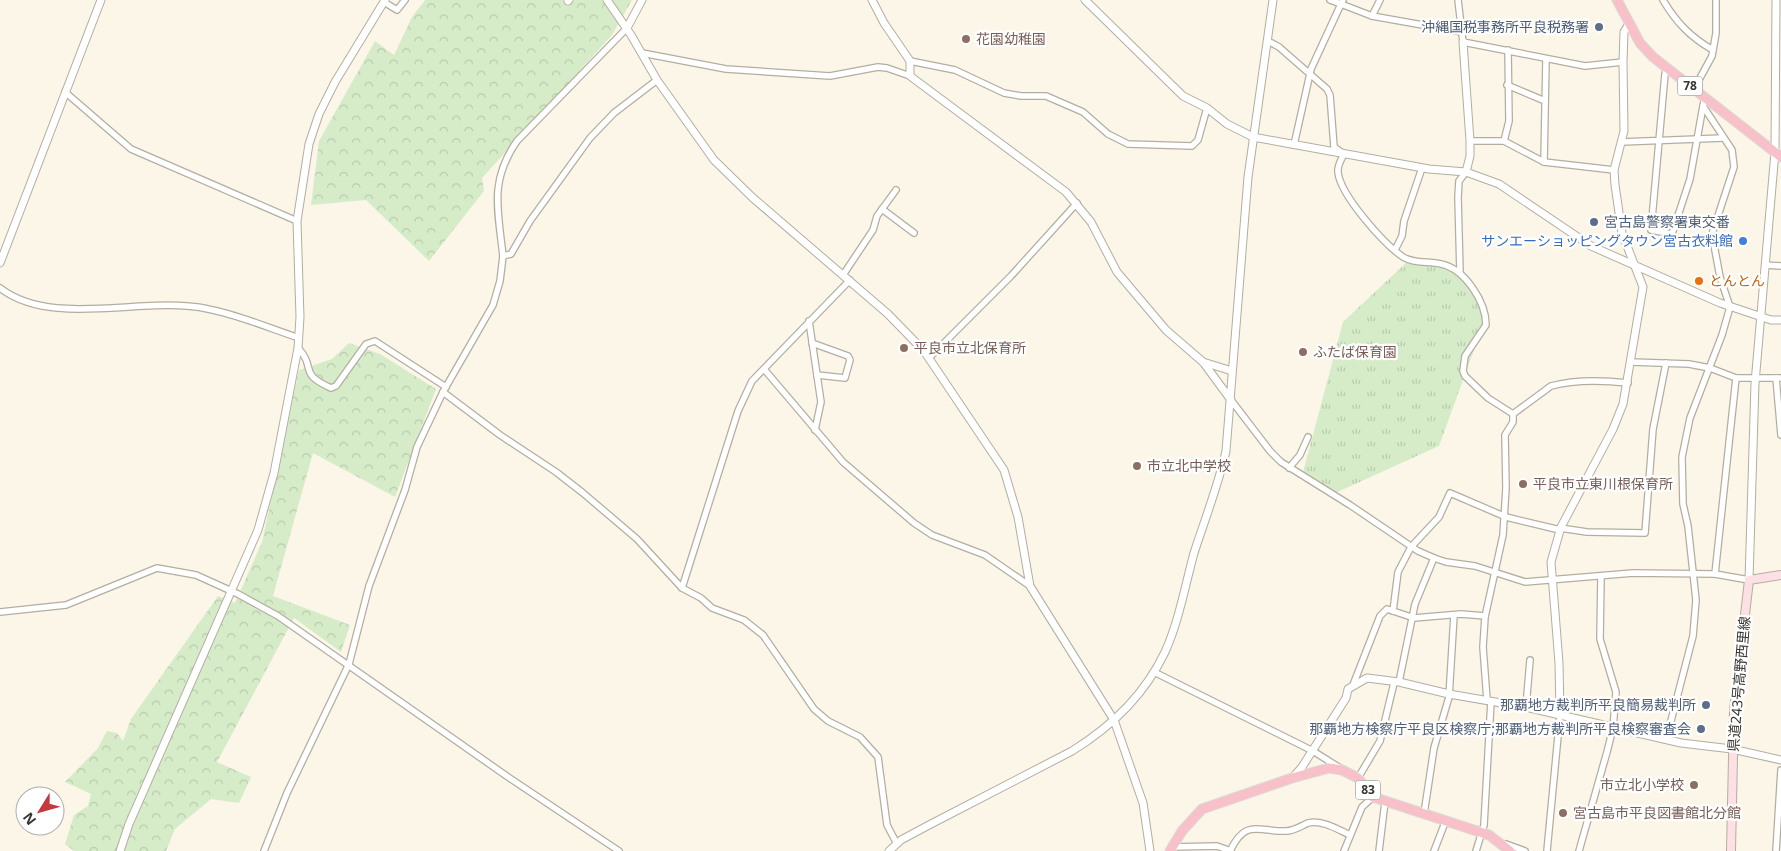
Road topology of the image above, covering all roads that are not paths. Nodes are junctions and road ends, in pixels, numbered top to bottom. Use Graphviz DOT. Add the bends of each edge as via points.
graph roads {
  1 [pos="102,0"];
  2 [pos="405,0"];
  3 [pos="607,0"];
  4 [pos="642,0"];
  5 [pos="872,0"];
  6 [pos="1085,0"];
  7 [pos="1273,0"];
  8 [pos="1330,0"];
  9 [pos="1380,0"];
  10 [pos="1458,0"];
  11 [pos="1617,0"];
  12 [pos="1663,0"];
  13 [pos="1716,0"];
  14 [pos="1776,0"];
  15 [pos="385,1"];
  16 [pos="1342,2"];
  17 [pos="1372,16"];
  18 [pos="1629,24"];
  19 [pos="627,28"];
  20 [pos="1462,32"];
  21 [pos="1268,41"];
  22 [pos="1463,42"];
  23 [pos="1508,50"];
  24 [pos="1713,50"];
  25 [pos="1778,51"];
  26 [pos="642,53"];
  27 [pos="1546,59"];
  28 [pos="910,61"];
  29 [pos="1622,62"];
  30 [pos="1667,68"];
  31 [pos="1309,74"];
  32 [pos="910,76"];
  33 [pos="657,80"];
  34 [pos="1507,85"];
  35 [pos="1694,89"];
  36 [pos="65,92"];
  37 [pos="1545,101"];
  38 [pos="1704,102"];
  39 [pos="1207,108"];
  40 [pos="1253,137"];
  41 [pos="1723,138"];
  42 [pos="1697,140"];
  43 [pos="1470,141"];
  44 [pos="1504,141"];
  45 [pos="1658,141"];
  46 [pos="1621,142"];
  47 [pos="1294,145"];
  48 [pos="1344,154"];
  49 [pos="1778,154"];
  50 [pos="1544,162"];
  51 [pos="1422,168"];
  52 [pos="1614,170"];
  53 [pos="1466,172"];
  54 [pos="896,190"];
  55 [pos="1077,203"];
  56 [pos="882,209"];
  57 [pos="298,221"];
  58 [pos="914,233"];
  59 [pos="1395,250"];
  60 [pos="503,256"];
  61 [pos="0,263"];
  62 [pos="1635,264"];
  63 [pos="1764,265"];
  64 [pos="1781,266"];
  65 [pos="1460,273"];
  66 [pos="844,275"];
  67 [pos="850,280"];
  68 [pos="0,288"];
  69 [pos="1730,307"];
  70 [pos="1760,316"];
  71 [pos="1781,320"];
  72 [pos="809,321"];
  73 [pos="299,338"];
  74 [pos="812,343"];
  75 [pos="298,348"];
  76 [pos="930,357"];
  77 [pos="1203,362"];
  78 [pos="1631,362"];
  79 [pos="1666,363"];
  80 [pos="1710,368"];
  81 [pos="764,369"];
  82 [pos="1232,371"];
  83 [pos="816,376"];
  84 [pos="1736,378"];
  85 [pos="1779,378"];
  86 [pos="1755,379"];
  87 [pos="1628,383"];
  88 [pos="444,389"];
  89 [pos="1231,400"];
  90 [pos="1513,414"];
  91 [pos="815,430"];
  92 [pos="1781,435"];
  93 [pos="1308,437"];
  94 [pos="1289,468"];
  95 [pos="1506,517"];
  96 [pos="1560,529"];
  97 [pos="1411,546"];
  98 [pos="1434,558"];
  99 [pos="1496,573"];
  100 [pos="1693,574"];
  101 [pos="1715,574"];
  102 [pos="1781,574"];
  103 [pos="1601,576"];
  104 [pos="1552,580"];
  105 [pos="1749,580"];
  106 [pos="1030,586"];
  107 [pos="682,588"];
  108 [pos="230,592"];
  109 [pos="1393,611"];
  110 [pos="0,612"];
  111 [pos="1454,615"];
  112 [pos="1485,616"];
  113 [pos="1414,618"];
  114 [pos="1530,660"];
  115 [pos="349,664"];
  116 [pos="1154,672"];
  117 [pos="1397,682"];
  118 [pos="1353,685"];
  119 [pos="1449,694"];
  120 [pos="1489,701"];
  121 [pos="1526,707"];
  122 [pos="1560,715"];
  123 [pos="1114,720"];
  124 [pos="1613,728"];
  125 [pos="1666,740"];
  126 [pos="1732,749"];
  127 [pos="1313,751"];
  128 [pos="1781,760"];
  129 [pos="1342,770"];
  130 [pos="1781,770"];
  131 [pos="1292,778"];
  132 [pos="1358,778"];
  133 [pos="1373,797"];
  134 [pos="1385,802"];
  135 [pos="1424,814"];
  136 [pos="1446,820"];
  137 [pos="1482,833"];
  138 [pos="1350,834"];
  139 [pos="1497,841"];
  140 [pos="897,844"];
  141 [pos="1171,849"];
  142 [pos="120,851"];
  143 [pos="264,851"];
  144 [pos="619,851"];
  145 [pos="889,851"];
  146 [pos="1150,851"];
  147 [pos="1231,851"];
  148 [pos="1344,851"];
  149 [pos="1379,851"];
  150 [pos="1434,851"];
  151 [pos="1476,851"];
  152 [pos="1510,851"];
  153 [pos="1525,851"];
  154 [pos="1547,851"];
  155 [pos="1580,851"];
  156 [pos="1731,851"];
  157 [pos="1776,851"];
  1 -- 36 [label="street"];
  2 -- 15 [label="street" via="397,10"];
  3 -- 19 [label="street"];
  4 -- 19 [label="street"];
  5 -- 28 [label="street"];
  6 -- 39 [label="street" via="1183,96"];
  7 -- 21 [label="street"];
  8 -- 16 [label="street"];
  9 -- 17 [label="street"];
  10 -- 20 [label="street"];
  11 -- 18 [label="main road, 78"];
  12 -- 24 [label="street" via="1680,26 1696,41"];
  13 -- 24 [label="street"];
  14 -- 25 [label="street"];
  15 -- 57 [label="street" via="319,114 309,144"];
  16 -- 17 [label="street"];
  16 -- 31 [label="street"];
  17 -- 20 [label="street"];
  18 -- 29 [label="street" via="1624,32"];
  18 -- 30 [label="main road, 78" via="1640,43"];
  19 -- 26 [label="street"];
  19 -- 60 [label="street" via="506,156 498,178 497,200"];
  20 -- 22 [label="street"];
  21 -- 31 [label="street"];
  21 -- 40 [label="street"];
  22 -- 23 [label="street"];
  22 -- 43 [label="street"];
  23 -- 27 [label="street"];
  23 -- 34 [label="street"];
  24 -- 35 [label="street"];
  25 -- 49 [label="street"];
  26 -- 32 [label="street" via="726,68 830,76 887,68"];
  26 -- 33 [label="street"];
  27 -- 29 [label="street" via="1585,66"];
  27 -- 37 [label="street"];
  28 -- 32 [label="street"];
  28 -- 39 [label="street" via="955,70 1004,93 1046,96 1083,112 1108,134 1128,144 1192,146 1198,140"];
  29 -- 46 [label="street" via="1624,131"];
  30 -- 35 [label="main road, 78"];
  30 -- 45 [label="street"];
  31 -- 47 [label="street"];
  31 -- 48 [label="street" via="1330,95 1334,147"];
  32 -- 55 [label="street"];
  33 -- 60 [label="street" via="614,112 590,138 530,221 511,254"];
  33 -- 66 [label="street" via="714,160 753,198"];
  34 -- 37 [label="street"];
  34 -- 44 [label="street" via="1509,122"];
  35 -- 38 [label="main road, 78"];
  36 -- 57 [label="street" via="131,149"];
  36 -- 61 [label="street"];
  37 -- 50 [label="street"];
  38 -- 41 [label="street"];
  38 -- 42 [label="street"];
  38 -- 49 [label="main road, 78"];
  39 -- 40 [label="street" via="1226,124"];
  40 -- 47 [label="street"];
  40 -- 82 [label="street"];
  41 -- 42 [label="street"];
  41 -- 69 [label="street" via="1732,150 1734,167 1716,217 1712,242"];
  42 -- 45 [label="street"];
  42 -- 45 [label="street" via="1690,179 1672,234 1651,230"];
  43 -- 44 [label="street"];
  43 -- 53 [label="street"];
  44 -- 50 [label="street"];
  45 -- 46 [label="street"];
  46 -- 52 [label="street"];
  47 -- 48 [label="street"];
  48 -- 51 [label="street"];
  48 -- 59 [label="street" via="1338,172 1343,184 1375,232"];
  49 -- 63 [label="street"];
  50 -- 52 [label="street"];
  51 -- 53 [label="street"];
  51 -- 59 [label="street"];
  52 -- 62 [label="street" via="1622,233"];
  53 -- 62 [label="street" via="1499,184 1577,238"];
  53 -- 65 [label="street" via="1459,181 1458,197"];
  54 -- 56 [label="street"];
  55 -- 76 [label="street" via="1011,276"];
  55 -- 77 [label="street" via="1091,222 1117,272 1166,330"];
  56 -- 58 [label="street"];
  56 -- 66 [label="street" via="873,230"];
  57 -- 73 [label="street"];
  59 -- 65 [label="street" via="1409,260 1442,264"];
  60 -- 88 [label="street" via="493,305"];
  62 -- 69 [label="street"];
  62 -- 78 [label="street" via="1643,287"];
  63 -- 64 [label="street"];
  63 -- 70 [label="street"];
  65 -- 90 [label="street" via="1483,306 1486,316 1484,330 1465,356 1463,371 1488,398"];
  66 -- 67 [label="street"];
  67 -- 72 [label="street"];
  67 -- 76 [label="street"];
  68 -- 73 [label="street" via="21,300 49,308 208,308"];
  69 -- 70 [label="street"];
  69 -- 80 [label="street"];
  70 -- 71 [label="street"];
  70 -- 86 [label="street"];
  72 -- 74 [label="street"];
  72 -- 81 [label="street"];
  73 -- 75 [label="street"];
  74 -- 83 [label="street"];
  74 -- 83 [label="street" via="841,352 850,360 845,378"];
  75 -- 88 [label="street" via="306,357 309,375 331,388 336,386 366,344 375,341"];
  75 -- 108 [label="street" via="266,502 258,530"];
  76 -- 106 [label="street" via="1004,470 1018,517"];
  77 -- 82 [label="street"];
  77 -- 89 [label="street"];
  78 -- 79 [label="street"];
  78 -- 87 [label="street"];
  79 -- 80 [label="street"];
  79 -- 96 [label="street" via="1653,429 1644,532"];
  80 -- 84 [label="street"];
  80 -- 100 [label="street" via="1690,418 1682,457 1683,504"];
  81 -- 91 [label="street"];
  81 -- 107 [label="street" via="752,380 738,411"];
  82 -- 89 [label="street"];
  83 -- 91 [label="street" via="820,408"];
  84 -- 86 [label="street"];
  84 -- 101 [label="street"];
  85 -- 86 [label="street"];
  85 -- 92 [label="street"];
  86 -- 105 [label="street"];
  87 -- 90 [label="street" via="1558,384"];
  87 -- 96 [label="street" via="1613,429"];
  88 -- 107 [label="street" via="500,435 583,493 637,539"];
  88 -- 115 [label="street" via="417,447 397,514 375,565"];
  89 -- 94 [label="street" via="1270,451"];
  89 -- 116 [label="street" via="1226,451 1215,493 1170,638"];
  90 -- 95 [label="street" via="1513,422 1505,435"];
  91 -- 106 [label="street" via="842,462 914,523 932,535 985,555"];
  93 -- 94 [label="street" via="1300,455"];
  94 -- 97 [label="street"];
  95 -- 96 [label="street"];
  95 -- 97 [label="street" via="1450,493 1440,517"];
  95 -- 99 [label="street"];
  96 -- 104 [label="street" via="1551,562"];
  97 -- 98 [label="street"];
  97 -- 109 [label="street" via="1398,572"];
  98 -- 99 [label="street"];
  98 -- 113 [label="street" via="1420,588"];
  99 -- 104 [label="street" via="1525,582"];
  99 -- 112 [label="street"];
  100 -- 101 [label="street"];
  100 -- 103 [label="street"];
  100 -- 125 [label="street" via="1696,600 1693,636"];
  101 -- 105 [label="street"];
  102 -- 105 [label="main road"];
  103 -- 104 [label="street"];
  103 -- 124 [label="street" via="1600,640 1616,692"];
  104 -- 122 [label="street" via="1559,654"];
  105 -- 126 [label="main road, 県道243号高野西里線"];
  106 -- 123 [label="street"];
  107 -- 140 [label="street" via="712,608 744,620 757,630 770,643 814,709 828,721 860,737 878,757 887,826"];
  108 -- 110 [label="street" via="196,575 157,568 66,605"];
  108 -- 115 [label="street" via="278,616"];
  108 -- 142 [label="street"];
  109 -- 113 [label="street"];
  109 -- 118 [label="street" via="1382,611"];
  111 -- 112 [label="street"];
  111 -- 113 [label="street"];
  111 -- 119 [label="street"];
  112 -- 120 [label="street" via="1483,647"];
  113 -- 117 [label="street"];
  114 -- 121 [label="street"];
  115 -- 143 [label="street"];
  115 -- 144 [label="street"];
  116 -- 123 [label="street" via="1134,700"];
  116 -- 127 [label="street"];
  117 -- 118 [label="street" via="1367,678"];
  117 -- 119 [label="street"];
  117 -- 132 [label="street" via="1380,741"];
  118 -- 127 [label="street"];
  119 -- 120 [label="street"];
  119 -- 135 [label="street" via="1434,748"];
  120 -- 121 [label="street"];
  120 -- 137 [label="street" via="1489,768"];
  121 -- 122 [label="street"];
  122 -- 124 [label="street"];
  122 -- 154 [label="street"];
  123 -- 140 [label="street" via="1094,738 1072,751"];
  123 -- 146 [label="street" via="1144,803"];
  124 -- 125 [label="street"];
  124 -- 155 [label="street"];
  125 -- 126 [label="street"];
  126 -- 128 [label="street"];
  126 -- 156 [label="main road, 県道243号高野西里線"];
  127 -- 129 [label="street"];
  127 -- 131 [label="street"];
  129 -- 131 [label="main road, 83" via="1329,768"];
  129 -- 132 [label="main road, 83"];
  130 -- 157 [label="street"];
  131 -- 141 [label="main road, 83" via="1202,809"];
  132 -- 133 [label="main road, 83"];
  133 -- 134 [label="main road, 83"];
  133 -- 138 [label="street" via="1362,807"];
  134 -- 135 [label="main road, 83"];
  134 -- 149 [label="street"];
  135 -- 136 [label="main road, 83"];
  136 -- 137 [label="main road, 83"];
  136 -- 150 [label="street"];
  137 -- 139 [label="main road, 83"];
  137 -- 151 [label="street"];
  138 -- 147 [label="street" via="1315,822 1290,831 1251,828 1236,840"];
  138 -- 148 [label="street"];
  139 -- 152 [label="main road, 83"];
  139 -- 153 [label="street"];
  140 -- 145 [label="street"];
  141 -- 147 [label="street" via="1217,846"];
}
